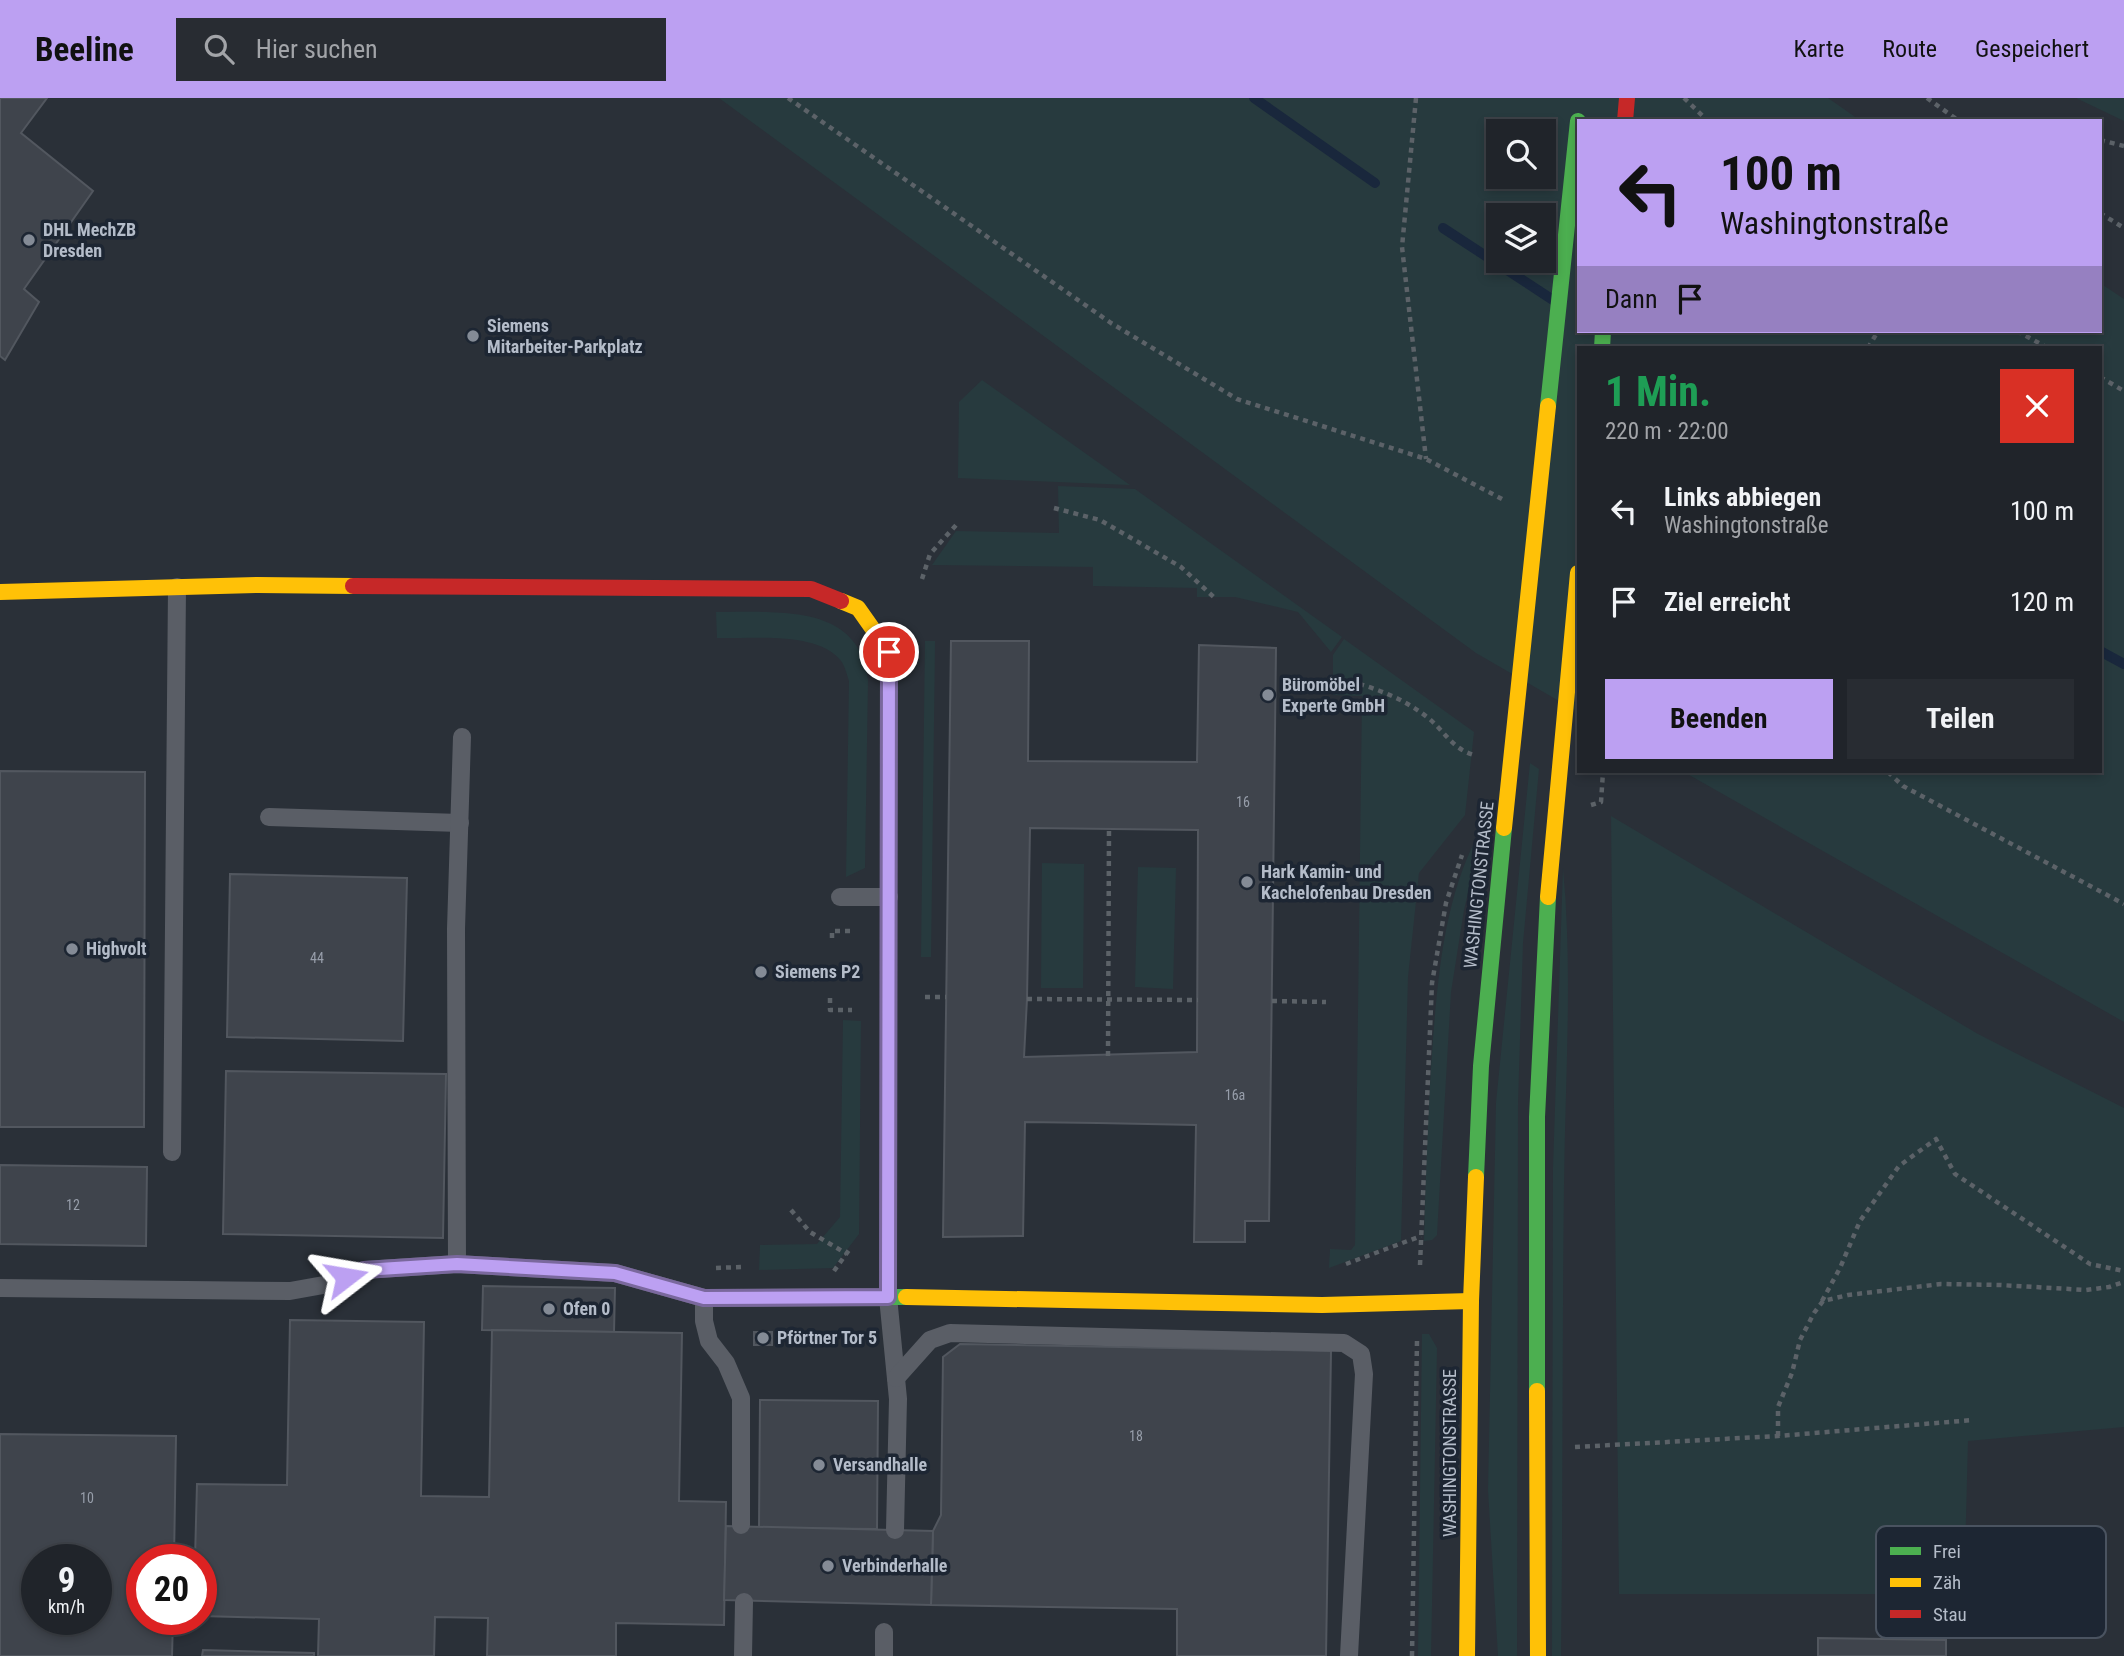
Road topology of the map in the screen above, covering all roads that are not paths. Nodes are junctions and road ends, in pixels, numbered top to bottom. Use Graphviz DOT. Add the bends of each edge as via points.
graph roads {
  1 [pos="1627,98"];
  2 [pos="1625,119"];
  3 [pos="1577,136"];
  4 [pos="1577,583"];
  5 [pos="177,587"];
  6 [pos="0,592"];
  7 [pos="462,737"];
  8 [pos="269,817"];
  9 [pos="460,823"];
  10 [pos="839,897"];
  11 [pos="889,897"];
  12 [pos="172,1152"];
  13 [pos="457,1264"];
  14 [pos="0,1288"];
  15 [pos="888,1297"];
  16 [pos="704,1298"];
  17 [pos="1471,1301"];
  18 [pos="896,1378"];
  19 [pos="741,1525"];
  20 [pos="895,1530"];
  21 [pos="744,1602"];
  22 [pos="884,1632"];
  23 [pos="743,1656"];
  24 [pos="884,1656"];
  25 [pos="1349,1656"];
  26 [pos="1467,1656"];
  27 [pos="1538,1656"];
  1 -- 2 [label="main road"];
  3 -- 17 [label="main road, WASHINGTONSTRASSE" via="1481,1066"];
  4 -- 27 [label="main road" via="1558,774 1537,1115"];
  5 -- 6 [label="main road"];
  5 -- 11 [label="main road" via="811,589 858,608 889,652"];
  5 -- 12 [label="lane"];
  7 -- 9 [label="lane"];
  8 -- 9 [label="lane"];
  9 -- 13 [label="lane"];
  10 -- 11 [label="lane"];
  11 -- 15 [label="main road"];
  13 -- 14 [label="lane" via="364,1270 329,1284 290,1291"];
  13 -- 16 [label="lane" via="615,1273"];
  15 -- 16 [label="lane"];
  15 -- 17 [label="main road" via="1322,1305"];
  15 -- 18 [label="lane"];
  16 -- 19 [label="lane" via="709,1340 726,1363 741,1398"];
  17 -- 26 [label="main road, WASHINGTONSTRASSE"];
  18 -- 20 [label="lane"];
  18 -- 25 [label="lane" via="930,1340 950,1333 1344,1343 1361,1354 1364,1374"];
  21 -- 23 [label="lane"];
  22 -- 24 [label="lane"];
}
